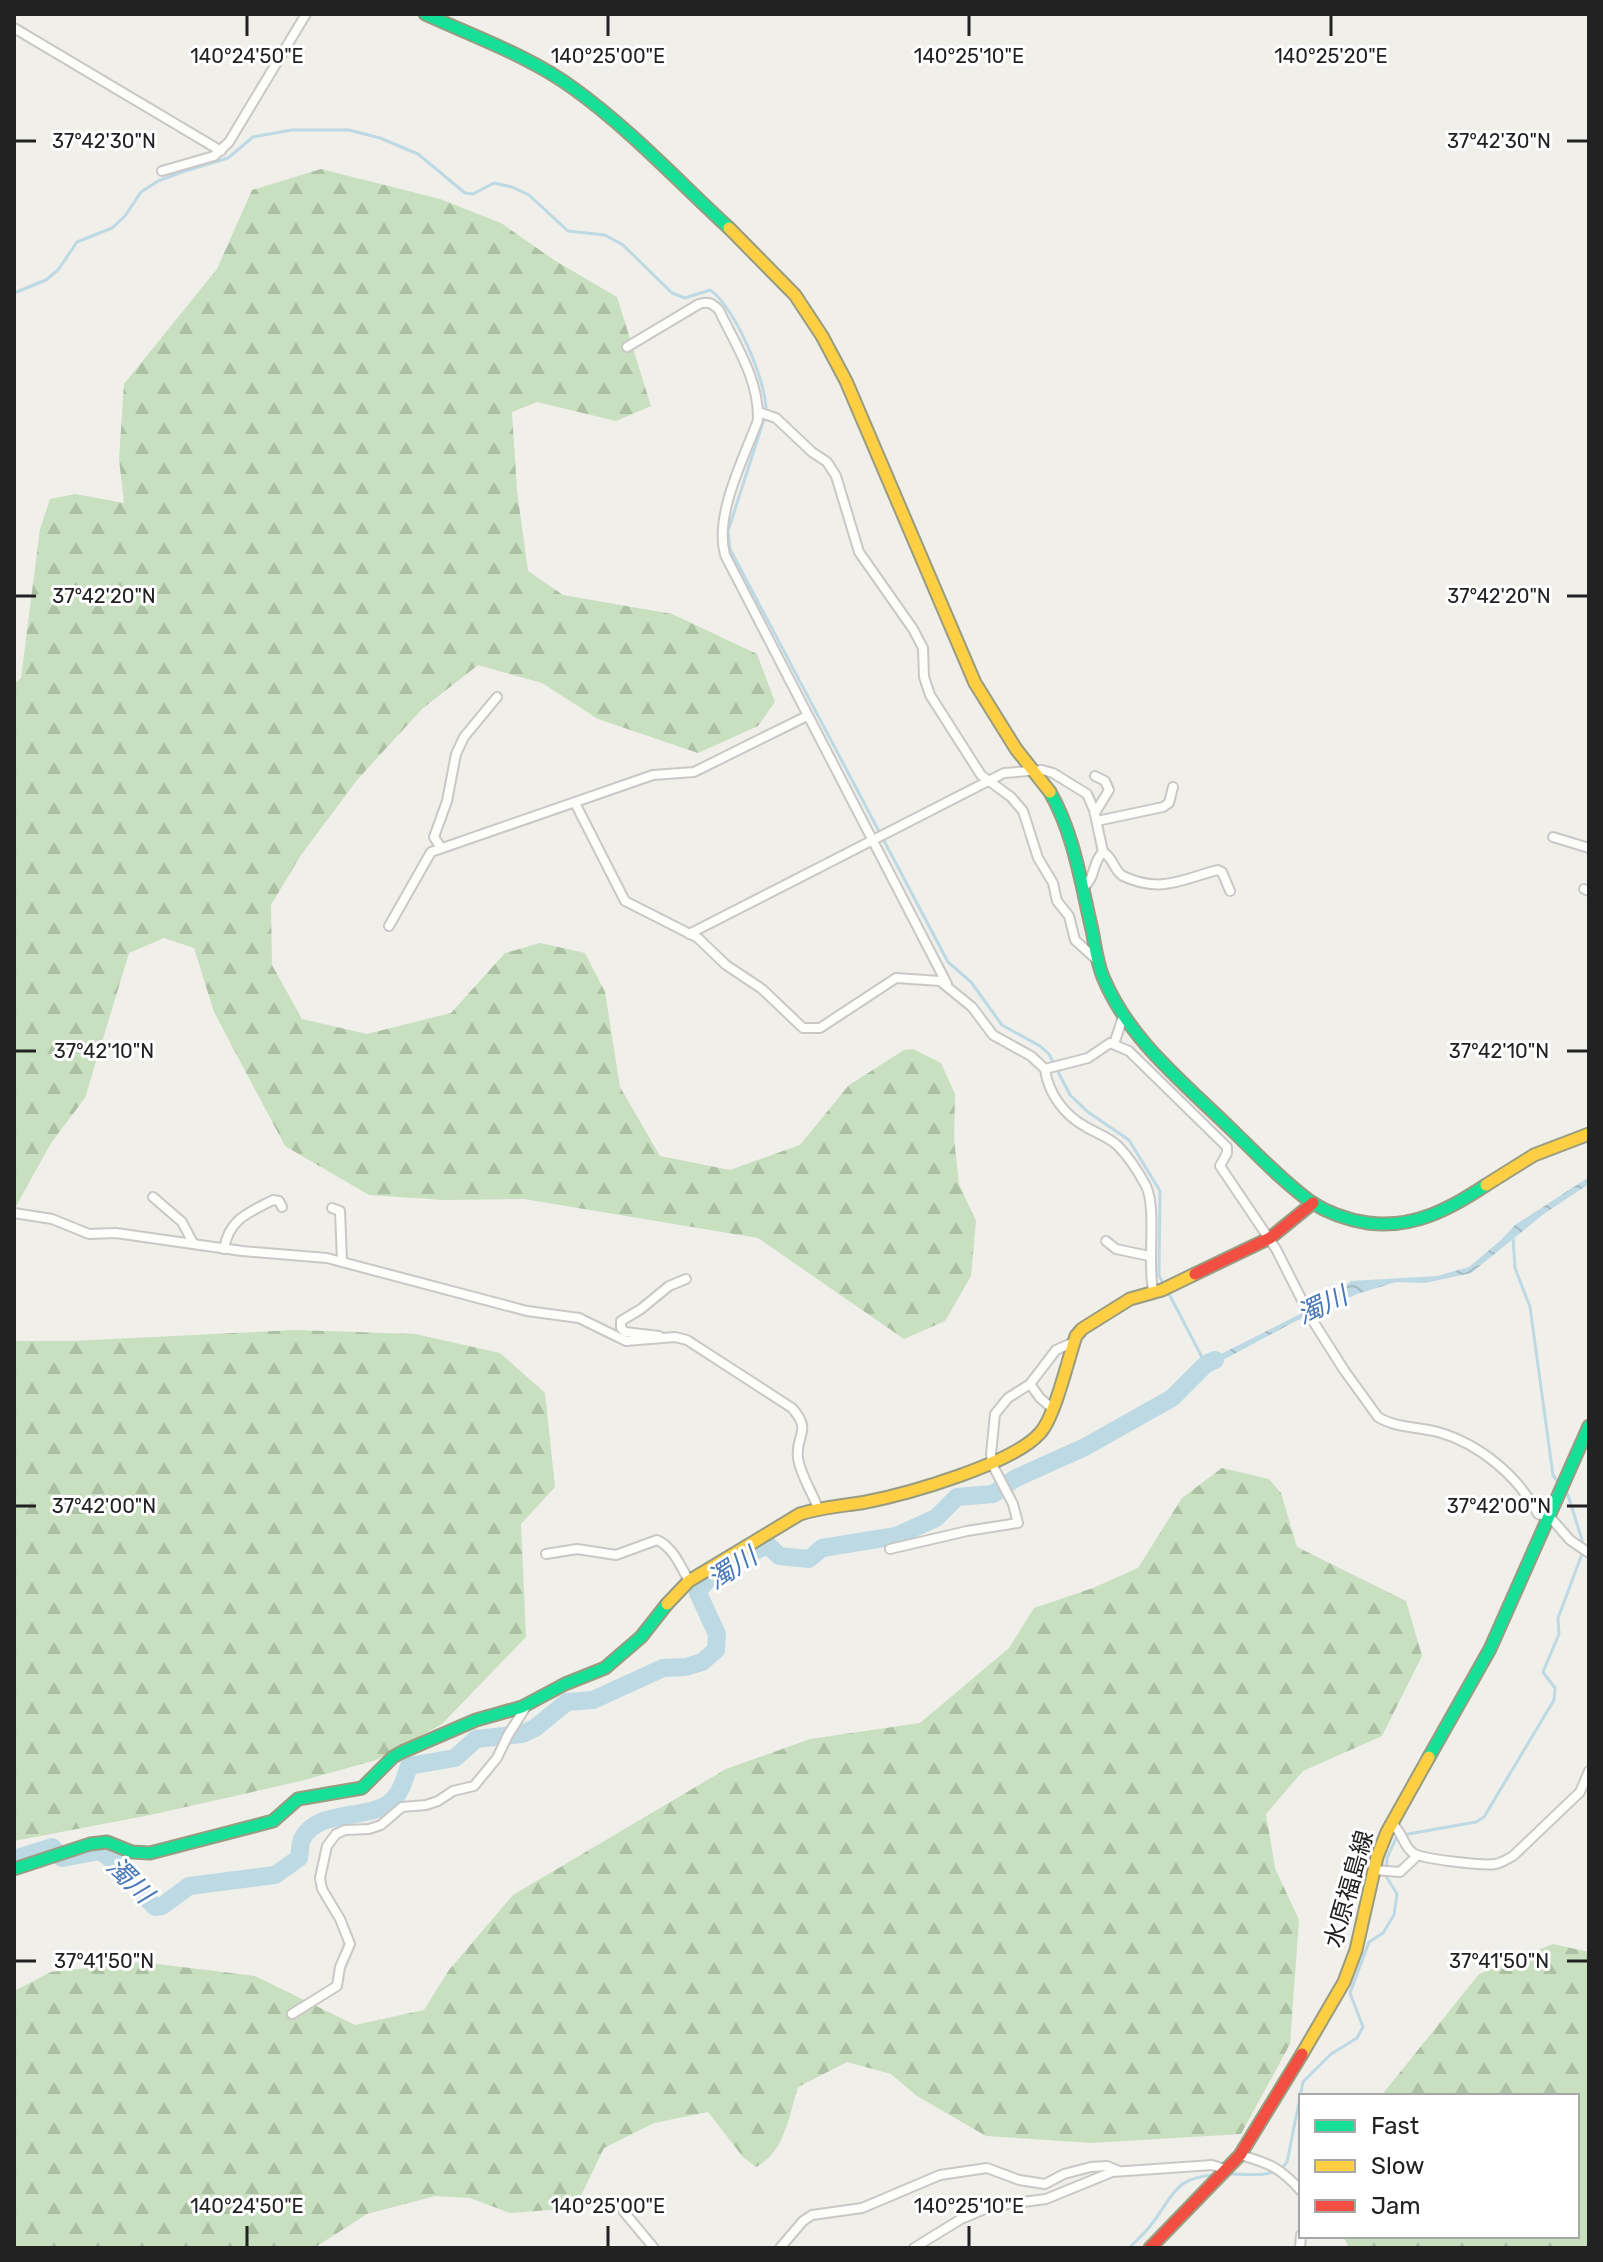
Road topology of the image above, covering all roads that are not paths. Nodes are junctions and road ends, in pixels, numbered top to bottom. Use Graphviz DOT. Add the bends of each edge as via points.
graph roads {
  1 [pos="306,14"];
  2 [pos="425,14"];
  3 [pos="14,28"];
  4 [pos="221,151"];
  5 [pos="162,171"];
  6 [pos="627,347"];
  7 [pos="763,413"];
  8 [pos="497,697"];
  9 [pos="807,716"];
  10 [pos="1034,772"];
  11 [pos="1095,776"];
  12 [pos="988,781"];
  13 [pos="1173,787"];
  14 [pos="575,803"];
  15 [pos="1096,817"];
  16 [pos="881,837"];
  17 [pos="1553,837"];
  18 [pos="441,848"];
  19 [pos="1589,848"];
  20 [pos="1103,852"];
  21 [pos="1083,888"];
  22 [pos="1230,891"];
  23 [pos="389,926"];
  24 [pos="689,934"];
  25 [pos="1098,961"];
  26 [pos="948,985"];
  27 [pos="1123,1017"];
  28 [pos="1114,1044"];
  29 [pos="1048,1068"];
  30 [pos="1589,1134"];
  31 [pos="153,1197"];
  32 [pos="1313,1203"];
  33 [pos="282,1207"];
  34 [pos="332,1208"];
  35 [pos="14,1213"];
  36 [pos="1270,1238"];
  37 [pos="1106,1241"];
  38 [pos="193,1243"];
  39 [pos="224,1249"];
  40 [pos="1149,1256"];
  41 [pos="342,1261"];
  42 [pos="686,1279"];
  43 [pos="1162,1289"];
  44 [pos="663,1339"];
  45 [pos="1074,1342"];
  46 [pos="1030,1384"];
  47 [pos="1053,1409"];
  48 [pos="1589,1426"];
  49 [pos="992,1464"];
  50 [pos="818,1508"];
  51 [pos="1550,1517"];
  52 [pos="890,1549"];
  53 [pos="1589,1553"];
  54 [pos="546,1554"];
  55 [pos="689,1581"];
  56 [pos="527,1704"];
  57 [pos="1589,1771"];
  58 [pos="1391,1823"];
  59 [pos="1417,1856"];
  60 [pos="14,1869"];
  61 [pos="1374,1870"];
  62 [pos="292,2014"];
  63 [pos="1240,2155"];
  64 [pos="1225,2169"];
  65 [pos="1119,2171"];
  66 [pos="1299,2189"];
  67 [pos="624,2212"];
  68 [pos="654,2248"];
  69 [pos="780,2248"];
  70 [pos="914,2248"];
  71 [pos="1150,2248"];
  1 -- 4 [label="street"];
  2 -- 10 [label="street" via="511,52 572,87 637,141 795,295 846,381 975,683"];
  3 -- 4 [label="street"];
  4 -- 5 [label="street"];
  6 -- 7 [label="street" via="699,304 713,304 752,376"];
  7 -- 9 [label="street" via="726,510 723,547"];
  7 -- 12 [label="street" via="827,462 836,476 859,552 923,648 930,695"];
  8 -- 18 [label="street" via="456,754 434,837"];
  9 -- 14 [label="street" via="694,772 664,772"];
  9 -- 16 [label="street"];
  10 -- 12 [label="street" via="1004,773"];
  10 -- 15 [label="street" via="1053,773 1077,786 1087,794"];
  10 -- 21 [label="street" via="1062,813"];
  11 -- 15 [label="street" via="1109,790"];
  12 -- 16 [label="street"];
  12 -- 25 [label="street" via="1023,811 1075,940"];
  13 -- 15 [label="street" via="1163,807"];
  14 -- 18 [label="street"];
  14 -- 24 [label="street" via="625,901"];
  15 -- 20 [label="street"];
  16 -- 24 [label="street"];
  16 -- 26 [label="street"];
  17 -- 19 [label="street"];
  18 -- 23 [label="street" via="431,852 416,874"];
  20 -- 21 [label="street"];
  20 -- 22 [label="street" via="1119,873 1159,886 1218,870"];
  21 -- 25 [label="street"];
  24 -- 26 [label="street" via="762,989 803,1028 820,1028 896,978"];
  25 -- 27 [label="street"];
  26 -- 29 [label="street" via="993,1035"];
  27 -- 28 [label="street"];
  27 -- 32 [label="street" via="1154,1055"];
  28 -- 29 [label="street" via="1105,1044 1088,1058"];
  28 -- 36 [label="street" via="1129,1051 1227,1147 1220,1166"];
  29 -- 40 [label="street" via="1047,1084 1069,1115 1117,1145 1145,1185 1151,1199"];
  30 -- 32 [label="street" via="1534,1155 1451,1208 1427,1217 1369,1223"];
  31 -- 38 [label="street" via="182,1222"];
  32 -- 36 [label="street"];
  33 -- 39 [label="street" via="273,1200 232,1224"];
  34 -- 41 [label="street" via="340,1211"];
  35 -- 38 [label="street" via="52,1219 89,1234"];
  36 -- 43 [label="street"];
  36 -- 51 [label="street" via="1311,1318 1378,1417 1439,1432 1482,1452 1517,1483 1538,1514"];
  37 -- 40 [label="street" via="1116,1249"];
  38 -- 39 [label="street"];
  39 -- 41 [label="street"];
  40 -- 43 [label="street"];
  41 -- 44 [label="street" via="527,1311 579,1318 626,1341"];
  42 -- 44 [label="street" via="621,1321 625,1332"];
  43 -- 45 [label="street" via="1125,1302 1082,1329"];
  44 -- 50 [label="street" via="687,1340 792,1408 804,1428 798,1459"];
  45 -- 46 [label="street" via="1056,1350"];
  45 -- 47 [label="street"];
  46 -- 47 [label="street"];
  46 -- 49 [label="street" via="995,1414"];
  47 -- 49 [label="street" via="1028,1445"];
  48 -- 51 [label="street, 水原福島線"];
  49 -- 50 [label="street" via="902,1494"];
  49 -- 52 [label="street" via="1018,1523"];
  50 -- 55 [label="street"];
  51 -- 53 [label="street"];
  51 -- 58 [label="street, 水原福島線" via="1490,1649"];
  54 -- 55 [label="street" via="577,1549 616,1555 657,1540 674,1555"];
  55 -- 56 [label="street" via="641,1637 605,1668"];
  56 -- 60 [label="street" via="402,1752 362,1788 298,1799 273,1821 248,1830 150,1853 107,1842 90,1844"];
  56 -- 62 [label="street" via="497,1758 474,1786 426,1805 402,1807 381,1825 336,1834 327,1846 320,1878 350,1944 337,1986"];
  57 -- 59 [label="street" via="1580,1792 1501,1863"];
  58 -- 59 [label="street"];
  58 -- 61 [label="street, 水原福島線"];
  59 -- 61 [label="street" via="1400,1872"];
  61 -- 63 [label="street, 水原福島線" via="1344,1982"];
  63 -- 64 [label="street, 水原福島線"];
  63 -- 66 [label="street" via="1284,2172"];
  64 -- 65 [label="street" via="1212,2165"];
  64 -- 71 [label="street, 水原福島線"];
  65 -- 69 [label="street" via="1091,2167 1045,2184 987,2168 940,2175 862,2208 812,2215"];
  65 -- 70 [label="street" via="1046,2199 992,2206"];
  67 -- 68 [label="street"];
}
